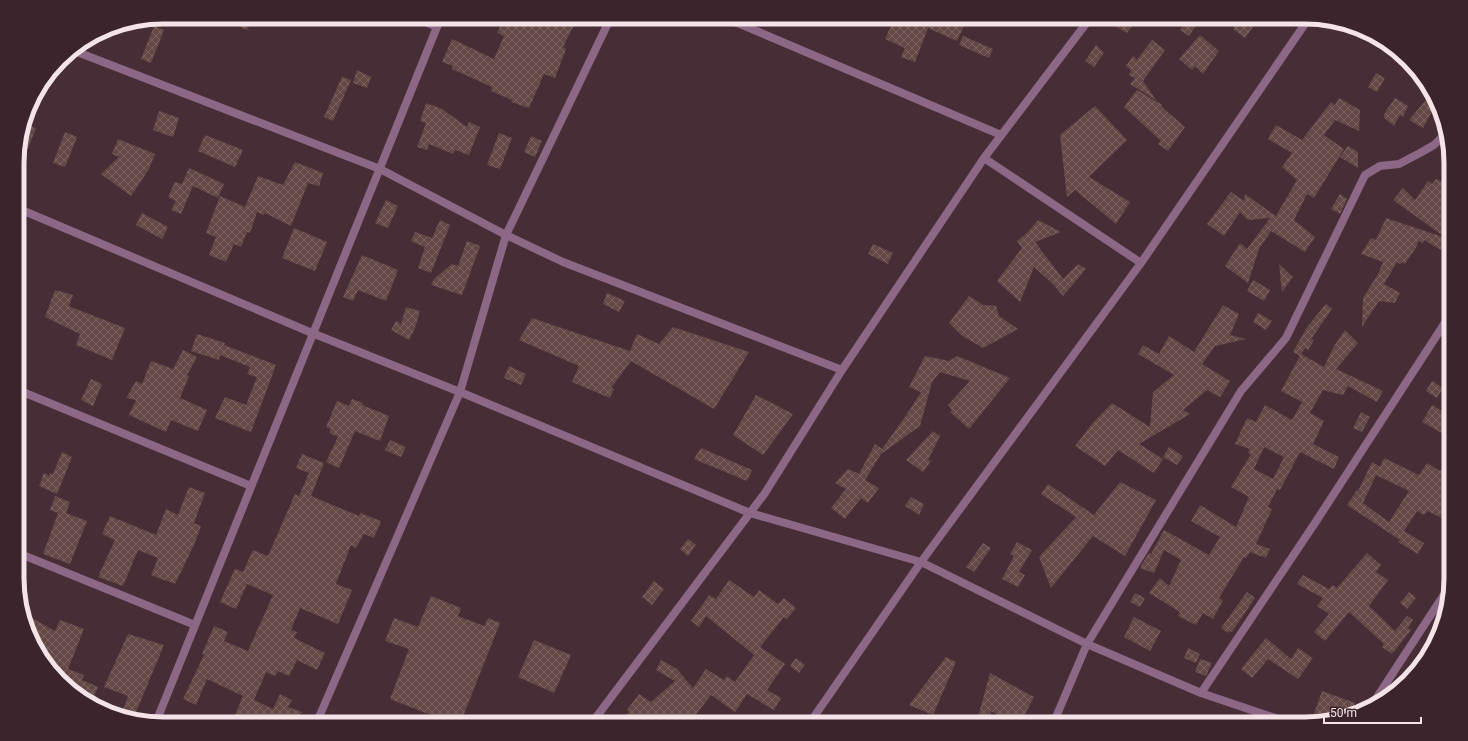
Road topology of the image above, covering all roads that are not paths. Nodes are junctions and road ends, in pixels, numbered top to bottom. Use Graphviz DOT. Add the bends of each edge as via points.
graph roads {
  1 [pos="430,24"];
  2 [pos="438,24"];
  3 [pos="608,24"];
  4 [pos="740,24"];
  5 [pos="1086,24"];
  6 [pos="1305,24"];
  7 [pos="437,27"];
  8 [pos="79,53"];
  9 [pos="1001,135"];
  10 [pos="1441,138"];
  11 [pos="984,158"];
  12 [pos="380,169"];
  13 [pos="24,211"];
  14 [pos="506,235"];
  15 [pos="1141,263"];
  16 [pos="1444,324"];
  17 [pos="312,333"];
  18 [pos="842,370"];
  19 [pos="24,392"];
  20 [pos="460,392"];
  21 [pos="251,486"];
  22 [pos="750,513"];
  23 [pos="24,555"];
  24 [pos="922,562"];
  25 [pos="1442,597"];
  26 [pos="195,625"];
  27 [pos="1087,644"];
  28 [pos="1201,693"];
  29 [pos="1377,697"];
  30 [pos="158,717"];
  31 [pos="319,717"];
  32 [pos="596,717"];
  33 [pos="814,717"];
  34 [pos="1057,717"];
  35 [pos="1272,717"];
  1 -- 7 [label="street"];
  2 -- 7 [label="street"];
  3 -- 14 [label="street"];
  4 -- 9 [label="street"];
  5 -- 9 [label="street"];
  6 -- 15 [label="street"];
  7 -- 12 [label="street"];
  8 -- 12 [label="street"];
  9 -- 11 [label="street"];
  10 -- 27 [label="street" via="1434,145 1399,164 1380,166 1365,176 1286,338 1241,391"];
  11 -- 15 [label="street"];
  11 -- 18 [label="street"];
  12 -- 14 [label="street"];
  12 -- 17 [label="street"];
  13 -- 17 [label="street"];
  14 -- 18 [label="street" via="563,262"];
  14 -- 20 [label="street"];
  15 -- 24 [label="street"];
  16 -- 28 [label="street"];
  17 -- 20 [label="street"];
  17 -- 21 [label="street"];
  18 -- 22 [label="street"];
  19 -- 21 [label="street"];
  20 -- 22 [label="street"];
  20 -- 31 [label="street"];
  21 -- 26 [label="street"];
  22 -- 24 [label="street"];
  22 -- 32 [label="street"];
  23 -- 26 [label="street"];
  24 -- 27 [label="street"];
  24 -- 33 [label="street"];
  25 -- 29 [label="street"];
  26 -- 30 [label="street"];
  27 -- 28 [label="street"];
  27 -- 34 [label="street"];
  28 -- 35 [label="street"];
}
